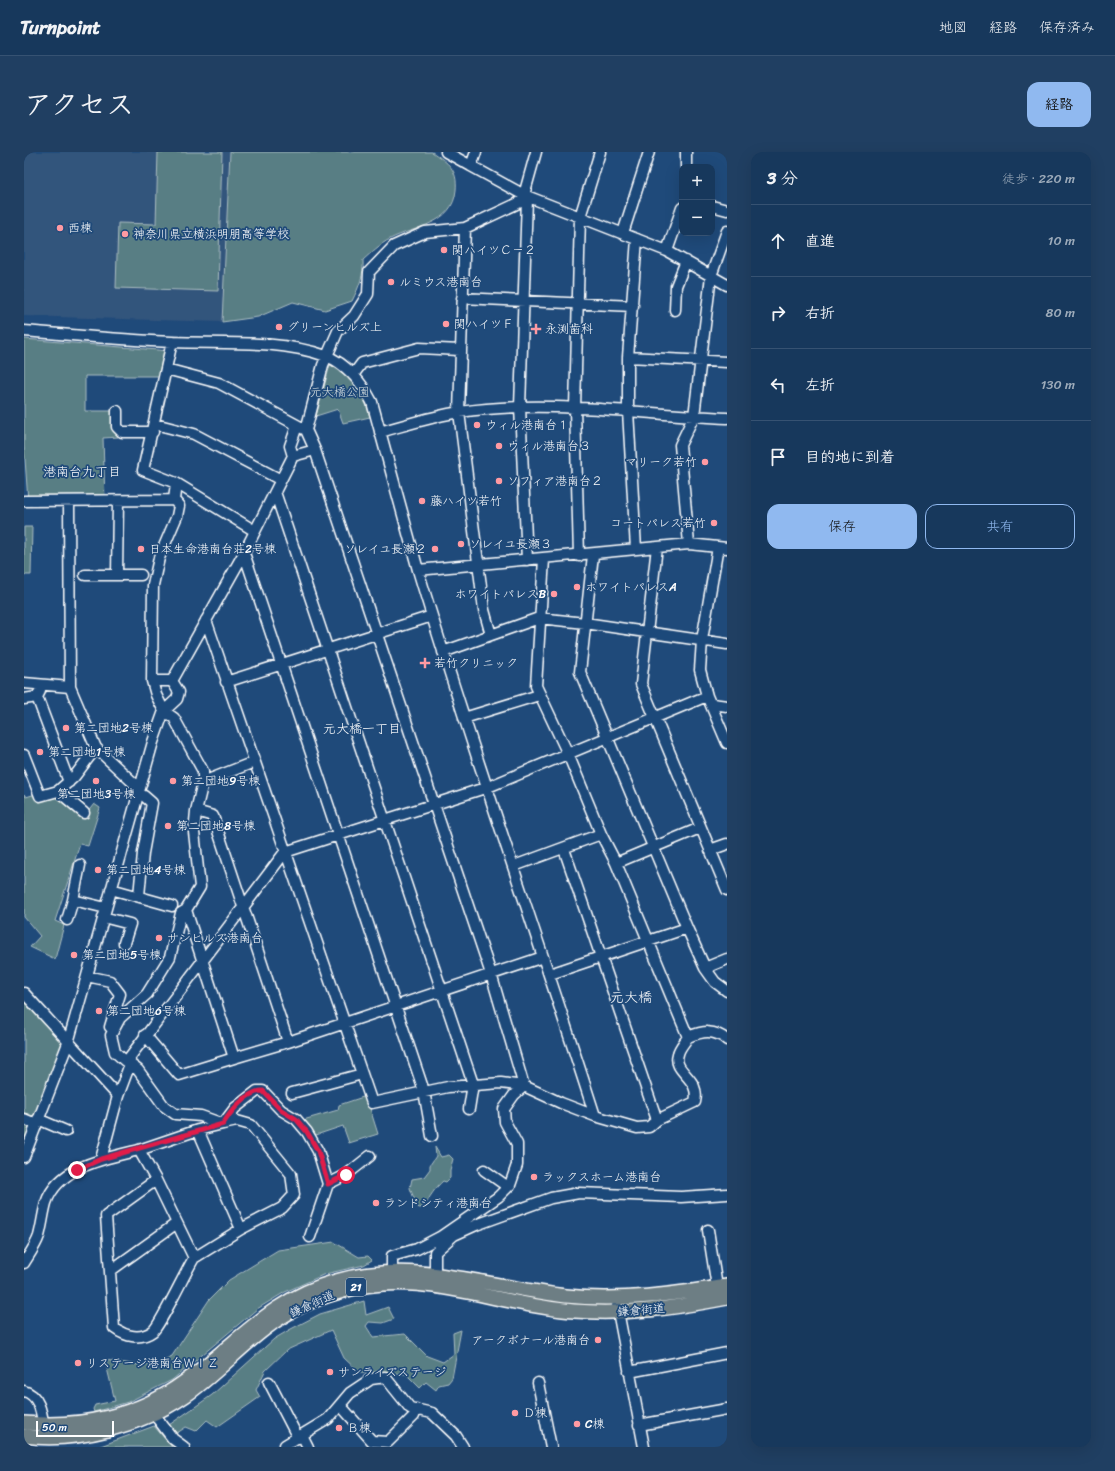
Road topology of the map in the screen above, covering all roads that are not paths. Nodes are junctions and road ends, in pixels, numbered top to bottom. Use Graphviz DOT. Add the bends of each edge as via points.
graph roads {
  1 [pos="446,152"];
  2 [pos="476,152"];
  3 [pos="536,152"];
  4 [pos="600,152"];
  5 [pos="649,152"];
  6 [pos="686,152"];
  7 [pos="686,164"];
  8 [pos="471,166"];
  9 [pos="526,197"];
  10 [pos="715,207"];
  11 [pos="727,210"];
  12 [pos="580,217"];
  13 [pos="679,217"];
  14 [pos="465,228"];
  15 [pos="727,231"];
  16 [pos="623,233"];
  17 [pos="637,239"];
  18 [pos="667,251"];
  19 [pos="686,261"];
  20 [pos="711,276"];
  21 [pos="727,285"];
  22 [pos="462,298"];
  23 [pos="524,300"];
  24 [pos="578,303"];
  25 [pos="633,306"];
  26 [pos="675,310"];
  27 [pos="24,331"];
  28 [pos="172,342"];
  29 [pos="460,350"];
  30 [pos="327,356"];
  31 [pos="628,357"];
  32 [pos="700,362"];
  33 [pos="727,362"];
  34 [pos="166,369"];
  35 [pos="353,374"];
  36 [pos="520,407"];
  37 [pos="575,408"];
  38 [pos="117,411"];
  39 [pos="628,411"];
  40 [pos="459,412"];
  41 [pos="694,416"];
  42 [pos="727,418"];
  43 [pos="154,428"];
  44 [pos="302,428"];
  45 [pos="380,432"];
  46 [pos="315,450"];
  47 [pos="293,456"];
  48 [pos="281,480"];
  49 [pos="176,483"];
  50 [pos="275,492"];
  51 [pos="174,500"];
  52 [pos="24,501"];
  53 [pos="69,501"];
  54 [pos="118,501"];
  55 [pos="255,531"];
  56 [pos="689,544"];
  57 [pos="657,547"];
  58 [pos="723,547"];
  59 [pos="636,549"];
  60 [pos="244,553"];
  61 [pos="593,554"];
  62 [pos="579,556"];
  63 [pos="544,559"];
  64 [pos="527,560"];
  65 [pos="478,564"];
  66 [pos="418,570"];
  67 [pos="86,575"];
  68 [pos="117,575"];
  69 [pos="141,575"];
  70 [pos="432,616"];
  71 [pos="539,618"];
  72 [pos="206,620"];
  73 [pos="585,623"];
  74 [pos="648,632"];
  75 [pos="377,634"];
  76 [pos="490,635"];
  77 [pos="702,640"];
  78 [pos="727,644"];
  79 [pos="328,649"];
  80 [pos="443,652"];
  81 [pos="281,663"];
  82 [pos="152,681"];
  83 [pos="172,681"];
  84 [pos="226,682"];
  85 [pos="24,683"];
  86 [pos="43,684"];
  87 [pos="70,687"];
  88 [pos="539,695"];
  89 [pos="38,697"];
  90 [pos="24,699"];
  91 [pos="709,700"];
  92 [pos="727,706"];
  93 [pos="164,711"];
  94 [pos="464,718"];
  95 [pos="655,718"];
  96 [pos="608,737"];
  97 [pos="727,743"];
  98 [pos="96,748"];
  99 [pos="568,754"];
  100 [pos="24,755"];
  101 [pos="254,762"];
  102 [pos="26,769"];
  103 [pos="69,782"];
  104 [pos="203,782"];
  105 [pos="488,787"];
  106 [pos="58,791"];
  107 [pos="139,791"];
  108 [pos="433,804"];
  109 [pos="196,811"];
  110 [pos="84,813"];
  111 [pos="385,819"];
  112 [pos="700,828"];
  113 [pos="339,834"];
  114 [pos="601,834"];
  115 [pos="727,844"];
  116 [pos="653,847"];
  117 [pos="564,849"];
  118 [pos="710,850"];
  119 [pos="285,852"];
  120 [pos="616,863"];
  121 [pos="80,865"];
  122 [pos="514,866"];
  123 [pos="111,889"];
  124 [pos="727,890"];
  125 [pos="138,896"];
  126 [pos="73,900"];
  127 [pos="172,906"];
  128 [pos="243,907"];
  129 [pos="186,910"];
  130 [pos="105,913"];
  131 [pos="67,920"];
  132 [pos="686,928"];
  133 [pos="648,941"];
  134 [pos="124,944"];
  135 [pos="543,957"];
  136 [pos="601,957"];
  137 [pos="727,959"];
  138 [pos="202,962"];
  139 [pos="705,968"];
  140 [pos="491,974"];
  141 [pos="550,974"];
  142 [pos="87,976"];
  143 [pos="443,990"];
  144 [pos="727,991"];
  145 [pos="24,993"];
  146 [pos="396,1006"];
  147 [pos="344,1024"];
  148 [pos="145,1036"];
  149 [pos="688,1037"];
  150 [pos="727,1040"];
  151 [pos="288,1042"];
  152 [pos="68,1043"];
  153 [pos="234,1058"];
  154 [pos="129,1065"];
  155 [pos="362,1074"];
  156 [pos="473,1084"];
  157 [pos="524,1086"];
  158 [pos="424,1091"];
  159 [pos="292,1093"];
  160 [pos="118,1096"];
  161 [pos="469,1109"];
  162 [pos="595,1116"];
  163 [pos="24,1120"];
  164 [pos="657,1120"];
  165 [pos="37,1121"];
  166 [pos="223,1124"];
  167 [pos="198,1130"];
  168 [pos="66,1131"];
  169 [pos="432,1136"];
  170 [pos="139,1150"];
  171 [pos="24,1156"];
  172 [pos="370,1156"];
  173 [pos="101,1159"];
  174 [pos="484,1170"];
  175 [pos="156,1180"];
  176 [pos="328,1184"];
  177 [pos="508,1187"];
  178 [pos="727,1194"];
  179 [pos="177,1223"];
  180 [pos="241,1229"];
  181 [pos="708,1230"];
  182 [pos="310,1236"];
  183 [pos="442,1240"];
  184 [pos="194,1258"];
  185 [pos="24,1263"];
  186 [pos="110,1271"];
  187 [pos="392,1272"];
  188 [pos="435,1273"];
  189 [pos="722,1286"];
  190 [pos="616,1298"];
  191 [pos="727,1298"];
  192 [pos="618,1313"];
  193 [pos="727,1353"];
  194 [pos="629,1372"];
  195 [pos="269,1382"];
  196 [pos="538,1383"];
  197 [pos="24,1391"];
  198 [pos="340,1405"];
  199 [pos="416,1409"];
  200 [pos="727,1409"];
  201 [pos="154,1414"];
  202 [pos="24,1423"];
  203 [pos="639,1425"];
  204 [pos="45,1431"];
  205 [pos="24,1436"];
  206 [pos="300,1436"];
  207 [pos="285,1445"];
  208 [pos="390,1445"];
  209 [pos="184,1447"];
  210 [pos="308,1447"];
  211 [pos="463,1447"];
  212 [pos="550,1447"];
  213 [pos="644,1447"];
  1 -- 8 [label="street"];
  2 -- 8 [label="street"];
  3 -- 9 [label="street"];
  4 -- 12 [label="street"];
  5 -- 16 [label="street"];
  6 -- 7 [label="street"];
  8 -- 9 [label="street"];
  9 -- 12 [label="street"];
  9 -- 14 [label="street"];
  9 -- 23 [label="street"];
  10 -- 11 [label="street"];
  12 -- 16 [label="street"];
  12 -- 24 [label="street"];
  13 -- 18 [label="street"];
  14 -- 22 [label="street"];
  14 -- 30 [label="street" via="424,232 394,246 369,272 368,294 354,316 338,331"];
  15 -- 20 [label="street"];
  16 -- 17 [label="street"];
  17 -- 18 [label="street"];
  17 -- 25 [label="street"];
  18 -- 19 [label="street"];
  19 -- 20 [label="street"];
  19 -- 26 [label="street" via="676,286"];
  20 -- 21 [label="street"];
  20 -- 32 [label="street"];
  22 -- 23 [label="street"];
  22 -- 29 [label="street"];
  23 -- 24 [label="street"];
  23 -- 36 [label="street"];
  24 -- 25 [label="street"];
  24 -- 37 [label="street"];
  25 -- 31 [label="street"];
  27 -- 28 [label="street"];
  28 -- 30 [label="street" via="285,346"];
  28 -- 34 [label="street"];
  29 -- 35 [label="street" via="419,348 362,363"];
  29 -- 40 [label="street"];
  30 -- 35 [label="street"];
  30 -- 44 [label="street"];
  31 -- 32 [label="street"];
  31 -- 39 [label="street"];
  32 -- 33 [label="street"];
  32 -- 41 [label="street"];
  34 -- 43 [label="street"];
  34 -- 44 [label="street" via="219,383"];
  35 -- 45 [label="street" via="364,385 372,402"];
  36 -- 37 [label="street"];
  36 -- 40 [label="street"];
  36 -- 64 [label="street"];
  37 -- 39 [label="street"];
  37 -- 62 [label="street"];
  38 -- 43 [label="street" via="117,427 122,432"];
  39 -- 41 [label="street"];
  39 -- 59 [label="street"];
  40 -- 45 [label="street"];
  40 -- 65 [label="street"];
  41 -- 42 [label="street"];
  41 -- 56 [label="street" via="680,445"];
  43 -- 48 [label="street" via="194,434"];
  43 -- 49 [label="street" via="143,470"];
  44 -- 46 [label="street"];
  44 -- 47 [label="street" via="290,446"];
  45 -- 66 [label="street"];
  46 -- 47 [label="street"];
  46 -- 75 [label="street"];
  47 -- 48 [label="street"];
  48 -- 50 [label="street"];
  49 -- 51 [label="street"];
  49 -- 55 [label="street"];
  50 -- 55 [label="street"];
  50 -- 79 [label="street"];
  51 -- 54 [label="street"];
  51 -- 82 [label="street" via="179,506 177,516 159,558 153,585"];
  52 -- 53 [label="street"];
  53 -- 54 [label="street"];
  53 -- 87 [label="street"];
  54 -- 68 [label="street"];
  55 -- 60 [label="street"];
  56 -- 57 [label="street"];
  56 -- 58 [label="street"];
  57 -- 59 [label="street"];
  57 -- 74 [label="street"];
  58 -- 77 [label="street"];
  59 -- 61 [label="street"];
  60 -- 72 [label="street"];
  60 -- 81 [label="street"];
  61 -- 62 [label="street"];
  61 -- 73 [label="street"];
  62 -- 63 [label="street"];
  63 -- 64 [label="street"];
  63 -- 71 [label="street"];
  64 -- 65 [label="street"];
  65 -- 66 [label="street"];
  65 -- 76 [label="street"];
  66 -- 70 [label="street"];
  67 -- 68 [label="street"];
  68 -- 69 [label="street"];
  70 -- 75 [label="street"];
  70 -- 80 [label="street"];
  71 -- 73 [label="street"];
  71 -- 76 [label="street"];
  71 -- 88 [label="street" via="536,686"];
  72 -- 83 [label="street"];
  72 -- 84 [label="street"];
  73 -- 74 [label="street"];
  73 -- 96 [label="street" via="580,672"];
  74 -- 77 [label="street"];
  74 -- 95 [label="street" via="641,684"];
  75 -- 79 [label="street"];
  75 -- 108 [label="street"];
  76 -- 80 [label="street"];
  77 -- 78 [label="street"];
  77 -- 91 [label="street" via="700,670"];
  79 -- 81 [label="street"];
  79 -- 111 [label="street"];
  80 -- 94 [label="street"];
  81 -- 84 [label="street"];
  81 -- 113 [label="street"];
  82 -- 83 [label="street"];
  82 -- 93 [label="street"];
  83 -- 93 [label="street" via="179,692 177,699"];
  84 -- 101 [label="street"];
  85 -- 86 [label="street"];
  86 -- 87 [label="street"];
  86 -- 89 [label="street"];
  87 -- 98 [label="street"];
  88 -- 94 [label="street"];
  88 -- 99 [label="street"];
  89 -- 90 [label="street"];
  89 -- 103 [label="street"];
  91 -- 92 [label="street"];
  91 -- 95 [label="street"];
  91 -- 97 [label="street"];
  93 -- 104 [label="street" via="174,718 203,771"];
  93 -- 107 [label="street"];
  94 -- 105 [label="street"];
  95 -- 96 [label="street"];
  95 -- 112 [label="street"];
  96 -- 99 [label="street"];
  96 -- 116 [label="street"];
  98 -- 103 [label="street"];
  98 -- 107 [label="street"];
  99 -- 105 [label="street"];
  99 -- 114 [label="street"];
  100 -- 102 [label="street"];
  101 -- 104 [label="street"];
  101 -- 119 [label="street"];
  102 -- 106 [label="street" via="40,796"];
  103 -- 106 [label="street"];
  104 -- 109 [label="street"];
  105 -- 108 [label="street"];
  105 -- 122 [label="street"];
  106 -- 110 [label="street"];
  107 -- 123 [label="street"];
  107 -- 125 [label="street" via="152,803"];
  108 -- 111 [label="street"];
  108 -- 140 [label="street"];
  109 -- 128 [label="street" via="212,816"];
  109 -- 129 [label="street" via="194,832 200,887"];
  111 -- 113 [label="street"];
  111 -- 143 [label="street"];
  112 -- 116 [label="street"];
  112 -- 118 [label="street"];
  113 -- 119 [label="street"];
  113 -- 146 [label="street"];
  114 -- 117 [label="street"];
  114 -- 120 [label="street"];
  115 -- 118 [label="street"];
  116 -- 120 [label="street"];
  116 -- 132 [label="street"];
  117 -- 122 [label="street"];
  117 -- 136 [label="street"];
  118 -- 124 [label="street"];
  119 -- 128 [label="street"];
  119 -- 147 [label="street"];
  120 -- 133 [label="street"];
  121 -- 126 [label="street"];
  122 -- 135 [label="street"];
  123 -- 125 [label="street"];
  123 -- 130 [label="street"];
  125 -- 127 [label="street"];
  126 -- 130 [label="street"];
  126 -- 131 [label="street"];
  128 -- 138 [label="street"];
  128 -- 151 [label="street"];
  129 -- 138 [label="street"];
  129 -- 154 [label="street" via="180,913 170,957 147,994 120,1018 111,1036 114,1052"];
  130 -- 134 [label="street" via="130,924"];
  130 -- 142 [label="street"];
  132 -- 133 [label="street"];
  132 -- 139 [label="street"];
  133 -- 136 [label="street"];
  133 -- 149 [label="street"];
  135 -- 140 [label="street"];
  135 -- 141 [label="street"];
  136 -- 141 [label="street"];
  136 -- 164 [label="street"];
  137 -- 139 [label="street"];
  138 -- 148 [label="street"];
  138 -- 153 [label="street"];
  139 -- 144 [label="street" via="715,982"];
  140 -- 143 [label="street"];
  140 -- 157 [label="street"];
  141 -- 162 [label="street"];
  142 -- 152 [label="street"];
  142 -- 154 [label="street" via="110,981 120,994 108,1033 110,1055"];
  143 -- 146 [label="street"];
  143 -- 156 [label="street"];
  145 -- 152 [label="street"];
  146 -- 147 [label="street"];
  146 -- 158 [label="street"];
  147 -- 151 [label="street"];
  147 -- 155 [label="street"];
  148 -- 153 [label="street" via="178,1075"];
  148 -- 154 [label="street" via="129,1058"];
  149 -- 150 [label="street" via="713,1032"];
  149 -- 164 [label="street" via="678,1054 678,1066 695,1086 695,1102"];
  151 -- 153 [label="street"];
  152 -- 160 [label="street"];
  152 -- 165 [label="street"];
  154 -- 160 [label="street"];
  154 -- 166 [label="street" via="138,1070 164,1106 175,1114 201,1116"];
  155 -- 158 [label="street" via="372,1103"];
  155 -- 159 [label="street"];
  156 -- 157 [label="street" via="501,1083"];
  156 -- 158 [label="street"];
  156 -- 161 [label="street"];
  157 -- 162 [label="street"];
  157 -- 177 [label="street" via="504,1109 505,1122 517,1144 517,1165"];
  158 -- 169 [label="street"];
  160 -- 173 [label="street"];
  162 -- 164 [label="street" via="637,1128 649,1127"];
  163 -- 165 [label="street"];
  165 -- 168 [label="street"];
  165 -- 171 [label="street"];
  166 -- 167 [label="street"];
  166 -- 176 [label="street" via="234,1108 257,1091 263,1091 281,1110 296,1119 307,1132 318,1151"];
  166 -- 180 [label="street" via="237,1121 251,1125 291,1174 294,1195 282,1208"];
  167 -- 170 [label="street"];
  167 -- 180 [label="street"];
  170 -- 173 [label="street"];
  170 -- 175 [label="street"];
  172 -- 176 [label="street" via="346,1175"];
  173 -- 185 [label="street" via="77,1170 53,1188 46,1202 38,1238"];
  174 -- 177 [label="street"];
  175 -- 179 [label="street"];
  175 -- 186 [label="street" via="106,1216"];
  176 -- 182 [label="street"];
  177 -- 183 [label="street"];
  178 -- 183 [label="street" via="681,1197 579,1193 551,1198"];
  179 -- 184 [label="street"];
  179 -- 186 [label="street"];
  180 -- 184 [label="street"];
  181 -- 189 [label="street"];
  183 -- 187 [label="street" via="392,1256"];
  183 -- 188 [label="street" via="435,1252"];
  184 -- 186 [label="street" via="155,1330 140,1337 121,1333 114,1328"];
  187 -- 188 [label="main road, 鎌倉街道 / 21"];
  187 -- 204 [label="main road, 鎌倉街道 / 21" via="378,1272 336,1281 295,1297 260,1318 185,1382 148,1403 124,1413"];
  188 -- 190 [label="main road, 鎌倉街道 / 21" via="566,1296"];
  189 -- 190 [label="main road, 鎌倉街道 / 21" via="684,1293"];
  190 -- 192 [label="street"];
  191 -- 192 [label="main road, 鎌倉街道 / 21"];
  192 -- 194 [label="street"];
  192 -- 201 [label="main road, 鎌倉街道 / 21" via="573,1311 520,1304 433,1285 389,1283 362,1286 322,1297 297,1308 267,1327 185,1396"];
  193 -- 194 [label="street"];
  194 -- 203 [label="street"];
  195 -- 206 [label="street"];
  196 -- 212 [label="street"];
  197 -- 204 [label="street" via="34,1396"];
  198 -- 199 [label="street" via="350,1393 371,1379 385,1377 410,1408"];
  198 -- 206 [label="street" via="328,1419"];
  198 -- 208 [label="street" via="372,1441"];
  199 -- 208 [label="street" via="414,1416"];
  199 -- 211 [label="street" via="432,1413 456,1436"];
  200 -- 203 [label="street"];
  201 -- 204 [label="main road, 鎌倉街道 / 21" via="120,1427 86,1434"];
  201 -- 209 [label="street" via="173,1439"];
  202 -- 204 [label="main road, 鎌倉街道 / 21"];
  203 -- 213 [label="street"];
  204 -- 205 [label="main road, 鎌倉街道 / 21"];
  206 -- 207 [label="street"];
  206 -- 210 [label="street"];
}
